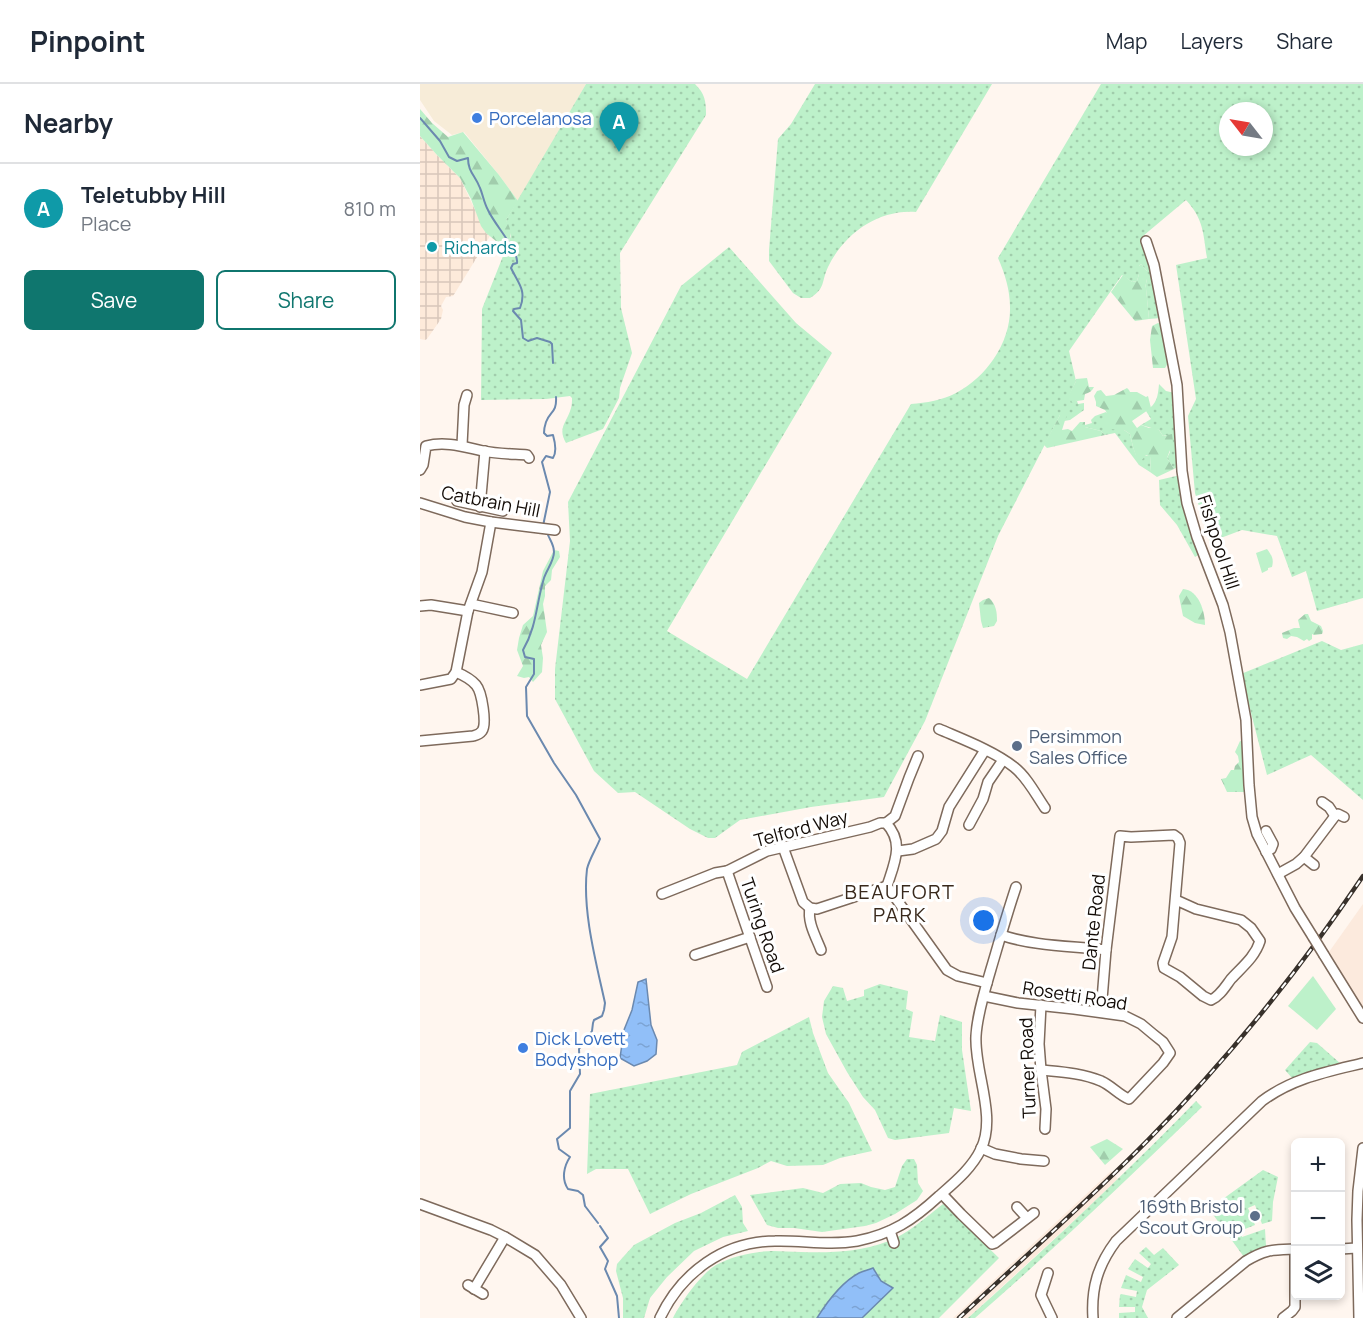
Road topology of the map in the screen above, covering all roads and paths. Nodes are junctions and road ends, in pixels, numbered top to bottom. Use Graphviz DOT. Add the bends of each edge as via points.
graph roads {
  1 [pos="1146,241"];
  2 [pos="467,395"];
  3 [pos="423,444"];
  4 [pos="462,446"];
  5 [pos="485,451"];
  6 [pos="529,458"];
  7 [pos="420,470"];
  8 [pos="457,501"];
  9 [pos="420,503"];
  10 [pos="480,507"];
  11 [pos="503,511"];
  12 [pos="491,522"];
  13 [pos="555,530"];
  14 [pos="420,606"];
  15 [pos="470,608"];
  16 [pos="513,613"];
  17 [pos="456,672"];
  18 [pos="420,685"];
  19 [pos="939,729"];
  20 [pos="420,741"];
  21 [pos="985,750"];
  22 [pos="918,756"];
  23 [pos="1002,760"];
  24 [pos="1322,802"];
  25 [pos="1045,808"];
  26 [pos="886,823"];
  27 [pos="969,825"];
  28 [pos="1266,831"];
  29 [pos="783,847"];
  30 [pos="898,851"];
  31 [pos="1266,852"];
  32 [pos="1304,857"];
  33 [pos="1314,864"];
  34 [pos="727,871"];
  35 [pos="1278,874"];
  36 [pos="888,886"];
  37 [pos="1016,886"];
  38 [pos="662,894"];
  39 [pos="1176,900"];
  40 [pos="810,908"];
  41 [pos="1001,935"];
  42 [pos="750,937"];
  43 [pos="821,950"];
  44 [pos="1106,950"];
  45 [pos="694,955"];
  46 [pos="987,983"];
  47 [pos="767,987"];
  48 [pos="984,996"];
  49 [pos="1041,1005"];
  50 [pos="1101,1012"];
  51 [pos="1363,1018"];
  52 [pos="1363,1063"];
  53 [pos="1041,1070"];
  54 [pos="1045,1129"];
  55 [pos="981,1148"];
  56 [pos="1363,1148"];
  57 [pos="1044,1161"];
  58 [pos="1362,1168"];
  59 [pos="939,1196"];
  60 [pos="420,1204"];
  61 [pos="1017,1207"];
  62 [pos="890,1231"];
  63 [pos="504,1237"];
  64 [pos="894,1244"];
  65 [pos="1357,1248"];
  66 [pos="1345,1249"];
  67 [pos="1291,1250"];
  68 [pos="1048,1273"];
  69 [pos="475,1290"];
  70 [pos="1295,1300"];
  71 [pos="581,1318"];
  72 [pos="660,1318"];
  73 [pos="1052,1318"];
  74 [pos="1093,1318"];
  75 [pos="1177,1318"];
  76 [pos="1283,1318"];
  77 [pos="1359,1318"];
  1 -- 31 [label="street, Fishpool Hill" via="1155,265 1177,385 1187,503 1230,632 1245,720 1252,817"];
  2 -- 4 [label="street"];
  3 -- 4 [label="street"];
  3 -- 7 [label="street"];
  4 -- 5 [label="street"];
  5 -- 6 [label="street"];
  5 -- 10 [label="street"];
  8 -- 10 [label="street"];
  9 -- 12 [label="street, Catbrain Hill"];
  10 -- 11 [label="street"];
  12 -- 13 [label="street, Catbrain Hill"];
  12 -- 15 [label="street" via="482,572"];
  14 -- 15 [label="street"];
  15 -- 16 [label="street"];
  15 -- 17 [label="street"];
  17 -- 18 [label="street" via="451,679"];
  17 -- 20 [label="street" via="480,692 482,731 473,736"];
  19 -- 21 [label="street"];
  21 -- 23 [label="street"];
  21 -- 30 [label="street" via="948,807 936,839"];
  22 -- 26 [label="street" via="895,816"];
  23 -- 25 [label="street" via="1015,767"];
  23 -- 27 [label="street"];
  24 -- 32 [label="street" via="1339,817"];
  26 -- 29 [label="street, Telford Way"];
  26 -- 30 [label="street" via="892,829"];
  28 -- 31 [label="street, Fishpool Hill" via="1273,844"];
  29 -- 34 [label="street, Telford Way"];
  29 -- 40 [label="street" via="803,902"];
  30 -- 36 [label="street"];
  31 -- 35 [label="street, Fishpool Hill"];
  32 -- 33 [label="street"];
  32 -- 35 [label="street"];
  34 -- 38 [label="street, Turing Road"];
  34 -- 42 [label="street, Turing Road"];
  35 -- 51 [label="street, Fishpool Hill, bridge" via="1294,908"];
  36 -- 40 [label="street"];
  36 -- 46 [label="street" via="947,970"];
  37 -- 41 [label="street"];
  39 -- 39 [label="street" via="1242,920 1260,941 1250,959 1211,1000 1164,968"];
  39 -- 44 [label="street, Dante Road" via="1178,838 1120,837"];
  40 -- 43 [label="street" via="810,923"];
  41 -- 44 [label="street"];
  41 -- 46 [label="street"];
  42 -- 45 [label="street"];
  42 -- 47 [label="street, Turing Road"];
  44 -- 50 [label="street, Dante Road"];
  46 -- 48 [label="street"];
  48 -- 49 [label="street, Rosetti Road"];
  48 -- 55 [label="street" via="976,1036 986,1107 986,1134"];
  49 -- 50 [label="street, Rosetti Road"];
  49 -- 53 [label="street, Turner Road"];
  50 -- 53 [label="street, Rosetti Road" via="1125,1016 1141,1024 1170,1053 1129,1099 1100,1081"];
  52 -- 74 [label="street" via="1304,1078 1262,1101 1116,1241 1095,1280"];
  53 -- 54 [label="street, Turner Road"];
  55 -- 57 [label="street" via="994,1154"];
  55 -- 59 [label="street" via="965,1172"];
  56 -- 58 [label="street"];
  58 -- 65 [label="street"];
  59 -- 61 [label="street" via="992,1244 1030,1216"];
  59 -- 62 [label="street" via="904,1225"];
  60 -- 63 [label="street"];
  62 -- 64 [label="street"];
  62 -- 72 [label="street" via="858,1241 762,1241 730,1250 692,1274"];
  63 -- 69 [label="street"];
  63 -- 71 [label="street" via="534,1255 561,1285"];
  65 -- 66 [label="street"];
  65 -- 77 [label="street"];
  67 -- 75 [label="street" via="1257,1254"];
  68 -- 73 [label="street" via="1041,1295"];
  70 -- 76 [label="street" via="1295,1307"];
}
